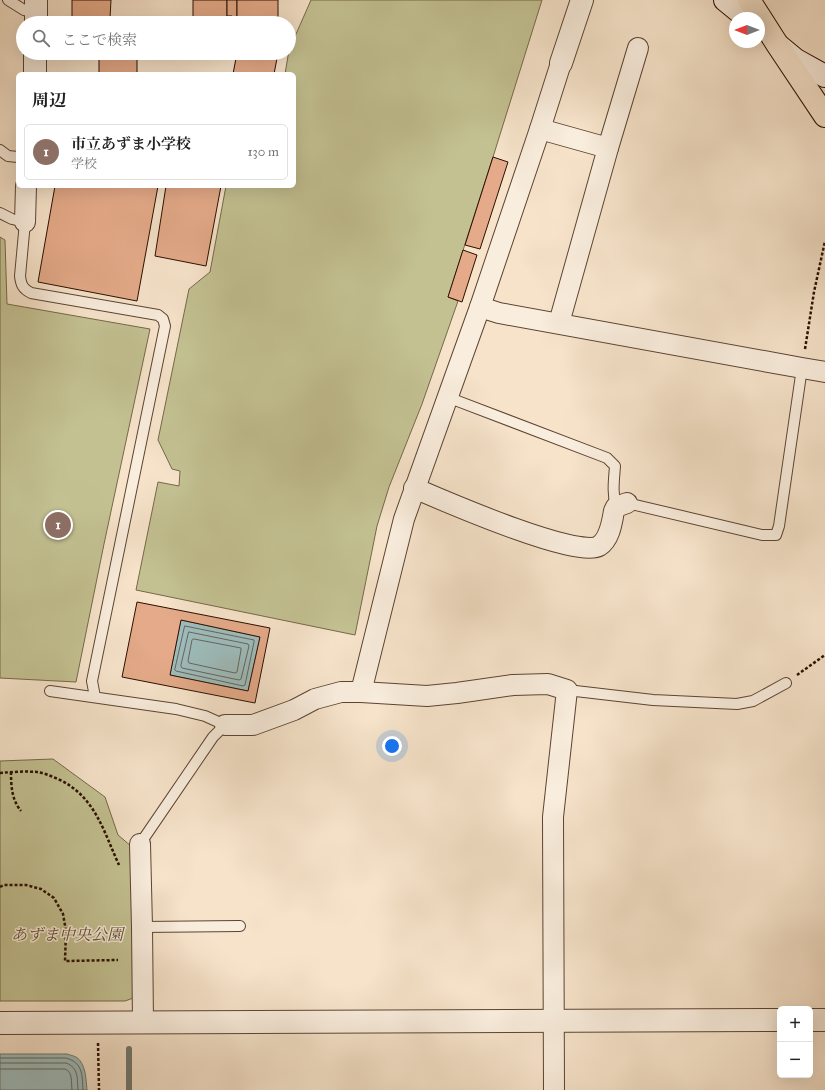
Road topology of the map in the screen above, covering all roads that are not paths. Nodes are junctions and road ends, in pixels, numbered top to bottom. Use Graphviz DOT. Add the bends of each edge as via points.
graph roads {
  1 [pos="8,0"];
  2 [pos="582,0"];
  3 [pos="725,0"];
  4 [pos="749,0"];
  5 [pos="36,12"];
  6 [pos="740,12"];
  7 [pos="765,33"];
  8 [pos="777,44"];
  9 [pos="638,48"];
  10 [pos="35,60"];
  11 [pos="561,63"];
  12 [pos="35,72"];
  13 [pos="825,76"];
  14 [pos="825,116"];
  15 [pos="540,129"];
  16 [pos="608,148"];
  17 [pos="0,150"];
  18 [pos="16,157"];
  19 [pos="26,188"];
  20 [pos="0,213"];
  21 [pos="24,222"];
  22 [pos="480,307"];
  23 [pos="559,323"];
  24 [pos="802,368"];
  25 [pos="825,372"];
  26 [pos="448,397"];
  27 [pos="414,488"];
  28 [pos="621,505"];
  29 [pos="786,683"];
  30 [pos="567,690"];
  31 [pos="50,691"];
  32 [pos="360,692"];
  33 [pos="95,697"];
  34 [pos="225,725"];
  35 [pos="140,844"];
  36 [pos="240,926"];
  37 [pos="142,927"];
  38 [pos="777,1020"];
  39 [pos="813,1020"];
  40 [pos="825,1020"];
  41 [pos="553,1021"];
  42 [pos="143,1022"];
  43 [pos="0,1023"];
  44 [pos="554,1090"];
  1 -- 5 [label="lane" via="24,10"];
  2 -- 11 [label="street"];
  3 -- 6 [label="street"];
  4 -- 8 [label="main road"];
  7 -- 8 [label="street"];
  8 -- 13 [label="street" via="796,60"];
  8 -- 14 [label="main road"];
  9 -- 16 [label="street"];
  10 -- 12 [label="street"];
  11 -- 15 [label="street"];
  15 -- 16 [label="street"];
  15 -- 22 [label="street"];
  16 -- 23 [label="street"];
  17 -- 18 [label="lane" via="8,156"];
  19 -- 21 [label="street"];
  20 -- 21 [label="lane"];
  21 -- 33 [label="lane" via="20,276 24,289 31,293 158,315 163,319 165,326 92,681"];
  22 -- 23 [label="street"];
  22 -- 26 [label="street"];
  23 -- 24 [label="street"];
  24 -- 25 [label="street"];
  24 -- 28 [label="lane" via="776,535 762,535"];
  26 -- 27 [label="street"];
  26 -- 28 [label="lane" via="607,458 616,466 614,499"];
  27 -- 28 [label="street" via="504,525 550,540 592,549 599,546 608,536 614,511"];
  27 -- 32 [label="street"];
  29 -- 30 [label="lane" via="753,701 737,704 653,700"];
  30 -- 32 [label="street" via="548,684 513,685 427,696"];
  30 -- 41 [label="street" via="553,817"];
  31 -- 33 [label="lane"];
  32 -- 34 [label="street" via="341,692 315,698 294,710 253,725"];
  33 -- 34 [label="lane" via="176,709 205,716"];
  34 -- 35 [label="lane" via="213,737"];
  35 -- 37 [label="street"];
  36 -- 37 [label="lane"];
  37 -- 42 [label="street"];
  38 -- 41 [label="street"];
  39 -- 40 [label="street"];
  41 -- 42 [label="street"];
  41 -- 44 [label="street"];
  42 -- 43 [label="street"];
}
